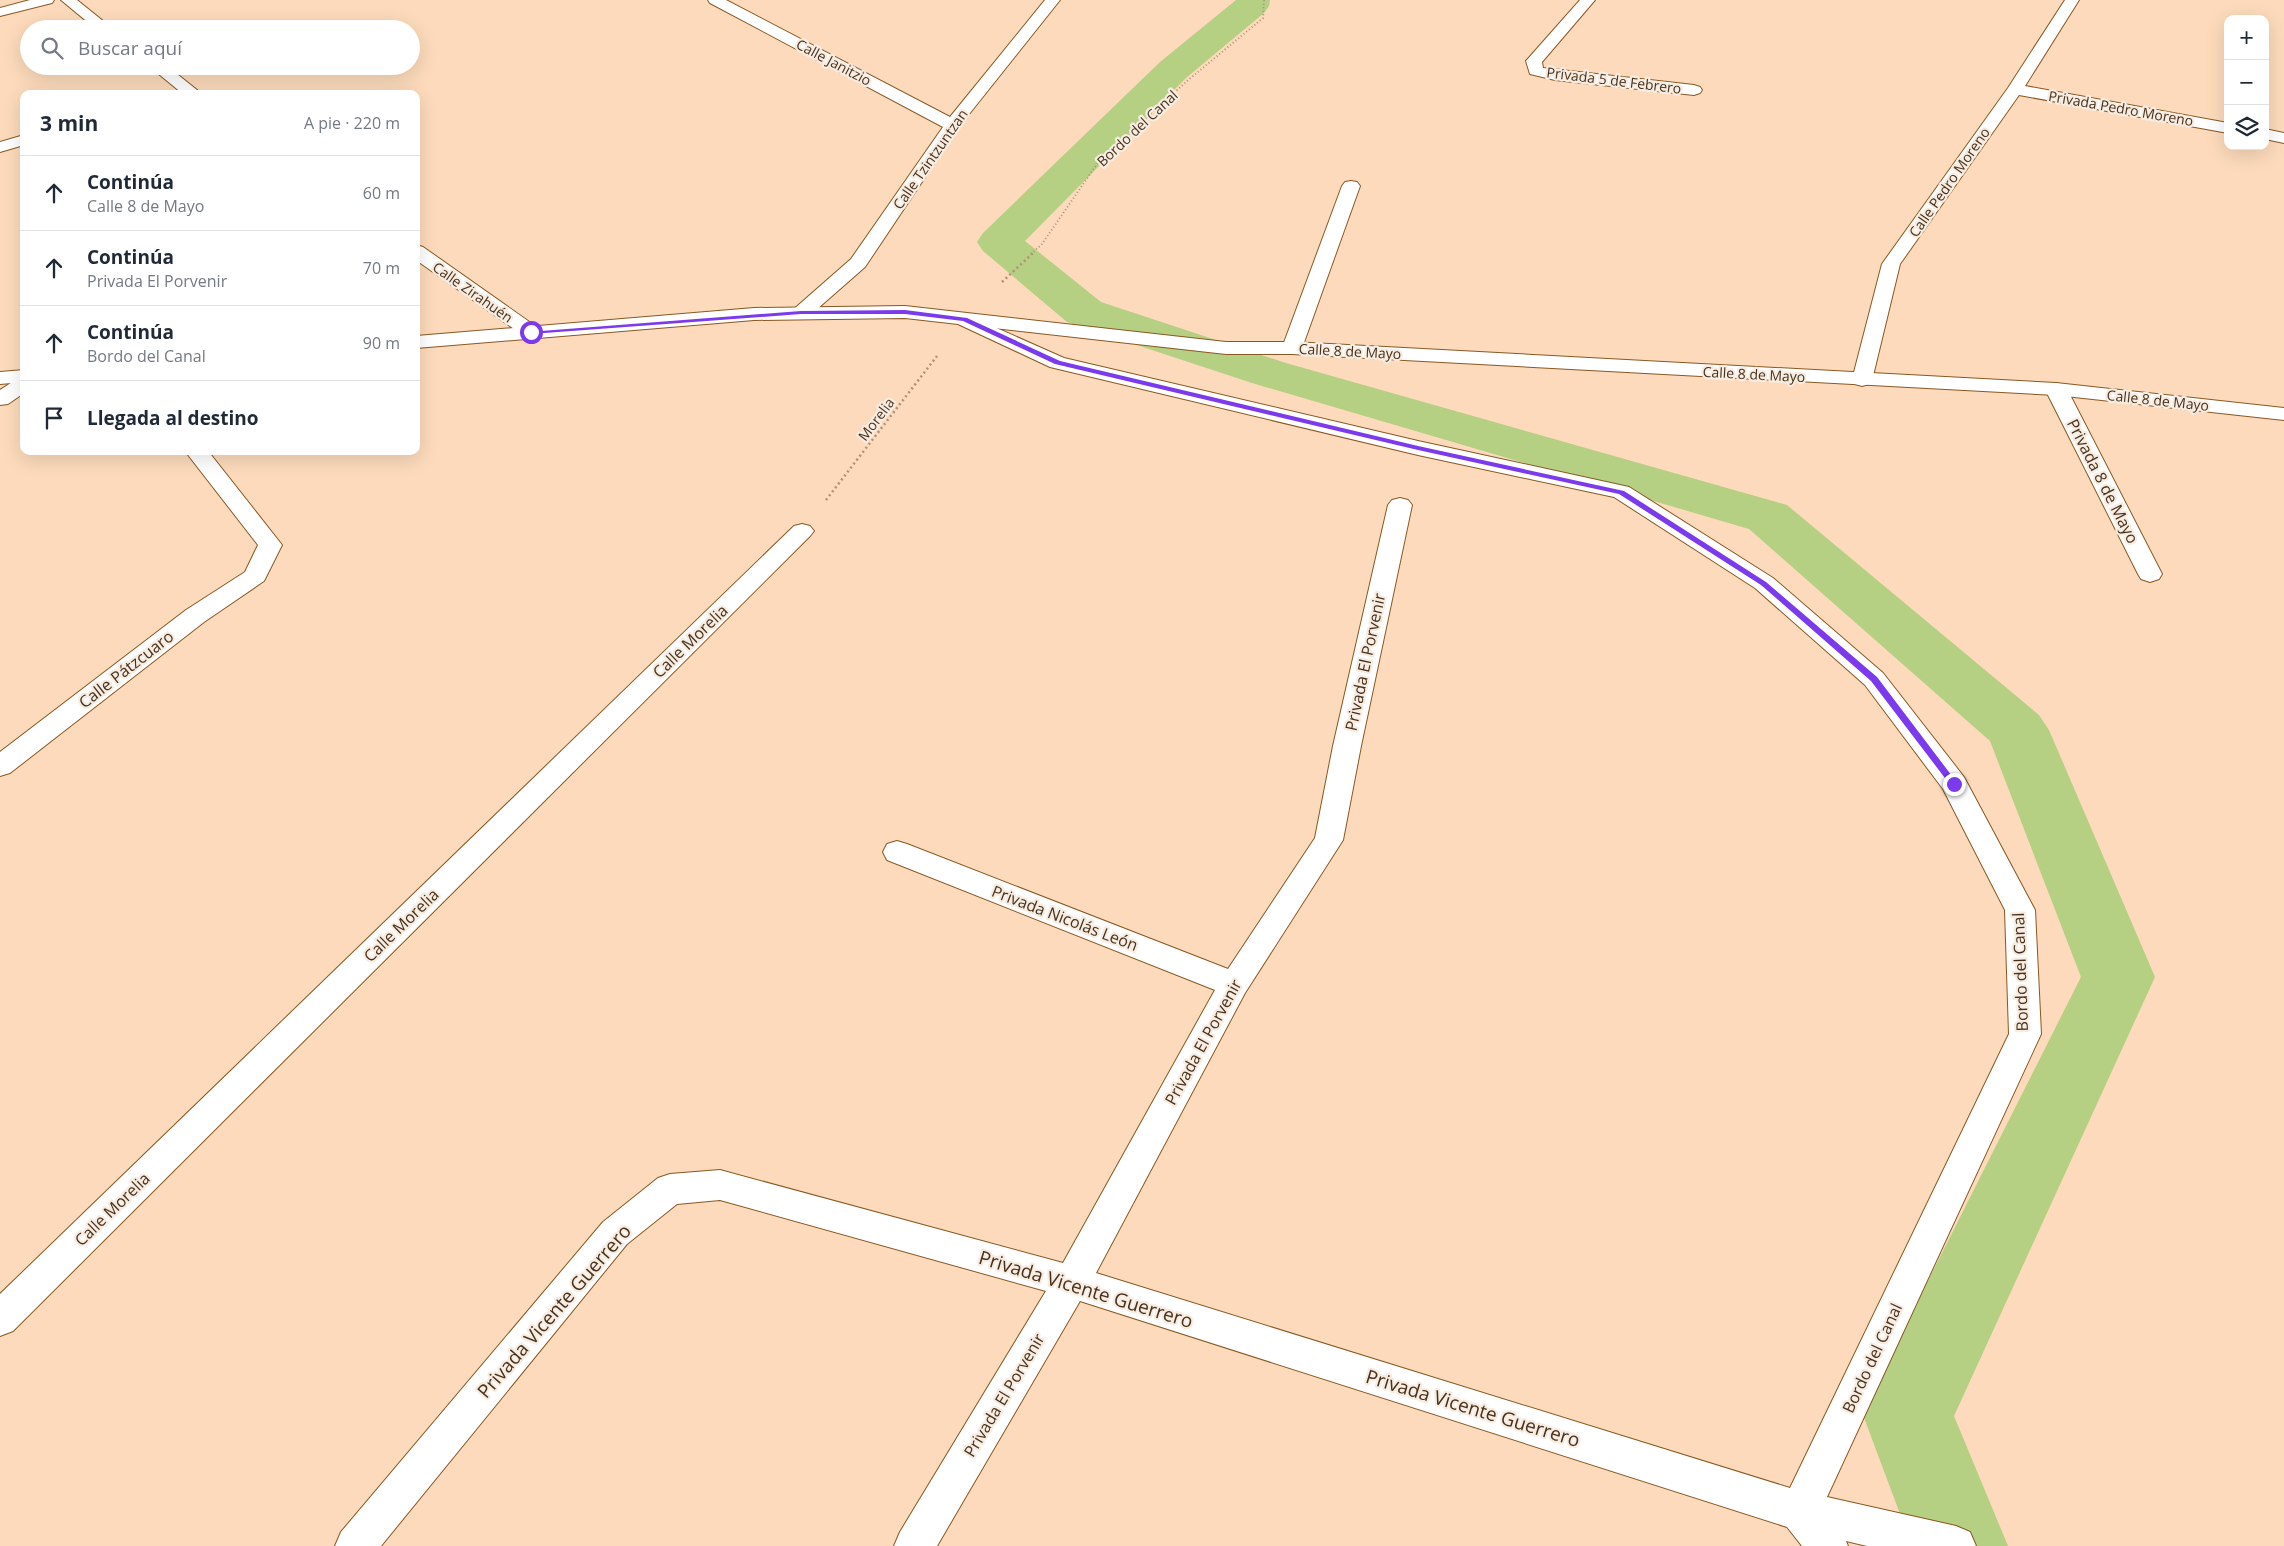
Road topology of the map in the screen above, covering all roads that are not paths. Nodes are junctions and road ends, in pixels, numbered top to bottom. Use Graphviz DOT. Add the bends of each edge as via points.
graph roads {
  1 [pos="47,0"];
  2 [pos="68,0"];
  3 [pos="715,0"];
  4 [pos="1053,0"];
  5 [pos="1588,0"];
  6 [pos="2072,0"];
  7 [pos="0,12"];
  8 [pos="94,20"];
  9 [pos="169,75"];
  10 [pos="2015,89"];
  11 [pos="189,90"];
  12 [pos="1694,90"];
  13 [pos="952,124"];
  14 [pos="2224,127"];
  15 [pos="2269,135"];
  16 [pos="2284,138"];
  17 [pos="20,141"];
  18 [pos="0,147"];
  19 [pos="1351,186"];
  20 [pos="420,254"];
  21 [pos="801,312"];
  22 [pos="965,320"];
  23 [pos="531,332"];
  24 [pos="420,342"];
  25 [pos="1292,348"];
  26 [pos="20,376"];
  27 [pos="0,378"];
  28 [pos="1862,380"];
  29 [pos="20,386"];
  30 [pos="2056,389"];
  31 [pos="0,399"];
  32 [pos="2284,414"];
  33 [pos="199,455"];
  34 [pos="1400,505"];
  35 [pos="802,531"];
  36 [pos="2150,574"];
  37 [pos="0,766"];
  38 [pos="897,852"];
  39 [pos="1234,984"];
  40 [pos="1072,1282"];
  41 [pos="0,1319"];
  42 [pos="1800,1511"];
  43 [pos="355,1546"];
  44 [pos="914,1546"];
  45 [pos="1828,1546"];
  46 [pos="1956,1546"];
  1 -- 7 [label="street"];
  2 -- 8 [label="street"];
  3 -- 13 [label="street, Calle Janitzio"];
  4 -- 13 [label="street, Calle Tzintzuntzan"];
  5 -- 12 [label="street, Privada 5 de Febrero" via="1534,61 1536,71 1555,76"];
  6 -- 10 [label="street, Calle Pedro Moreno"];
  9 -- 11 [label="street"];
  10 -- 14 [label="street, Privada Pedro Moreno"];
  10 -- 28 [label="street, Calle Pedro Moreno" via="1891,264"];
  13 -- 21 [label="street, Calle Tzintzuntzan" via="858,263"];
  15 -- 16 [label="street"];
  17 -- 18 [label="street"];
  19 -- 25 [label="street"];
  20 -- 23 [label="street, Calle Zirahuén"];
  21 -- 22 [label="street, Calle 8 de Mayo" via="905,312"];
  21 -- 23 [label="street, Calle 8 de Mayo"];
  22 -- 25 [label="street, Calle 8 de Mayo" via="1226,348"];
  22 -- 42 [label="street, Bordo del Canal" via="1058,363 1621,492 1764,583 1874,679 1954,784 2020,910 2025,1034"];
  23 -- 24 [label="street, Calle 8 de Mayo"];
  25 -- 28 [label="street, Calle 8 de Mayo"];
  26 -- 27 [label="street"];
  28 -- 30 [label="street, Calle 8 de Mayo"];
  29 -- 31 [label="street"];
  30 -- 32 [label="street, Calle 8 de Mayo"];
  30 -- 36 [label="street, Privada 8 de Mayo"];
  33 -- 37 [label="street, Calle Pátzcuaro" via="270,545 255,576 195,616"];
  34 -- 39 [label="street, Privada El Porvenir" via="1329,840"];
  35 -- 41 [label="street, Calle Morelia"];
  38 -- 39 [label="street, Privada Nicolás León"];
  39 -- 40 [label="street, Privada El Porvenir"];
  40 -- 42 [label="street, Privada Vicente Guerrero"];
  40 -- 43 [label="street, Privada Vicente Guerrero" via="720,1185 670,1188 615,1233"];
  40 -- 44 [label="street, Privada El Porvenir"];
  42 -- 45 [label="street"];
  42 -- 46 [label="street, Privada Vicente Guerrero"];
}
